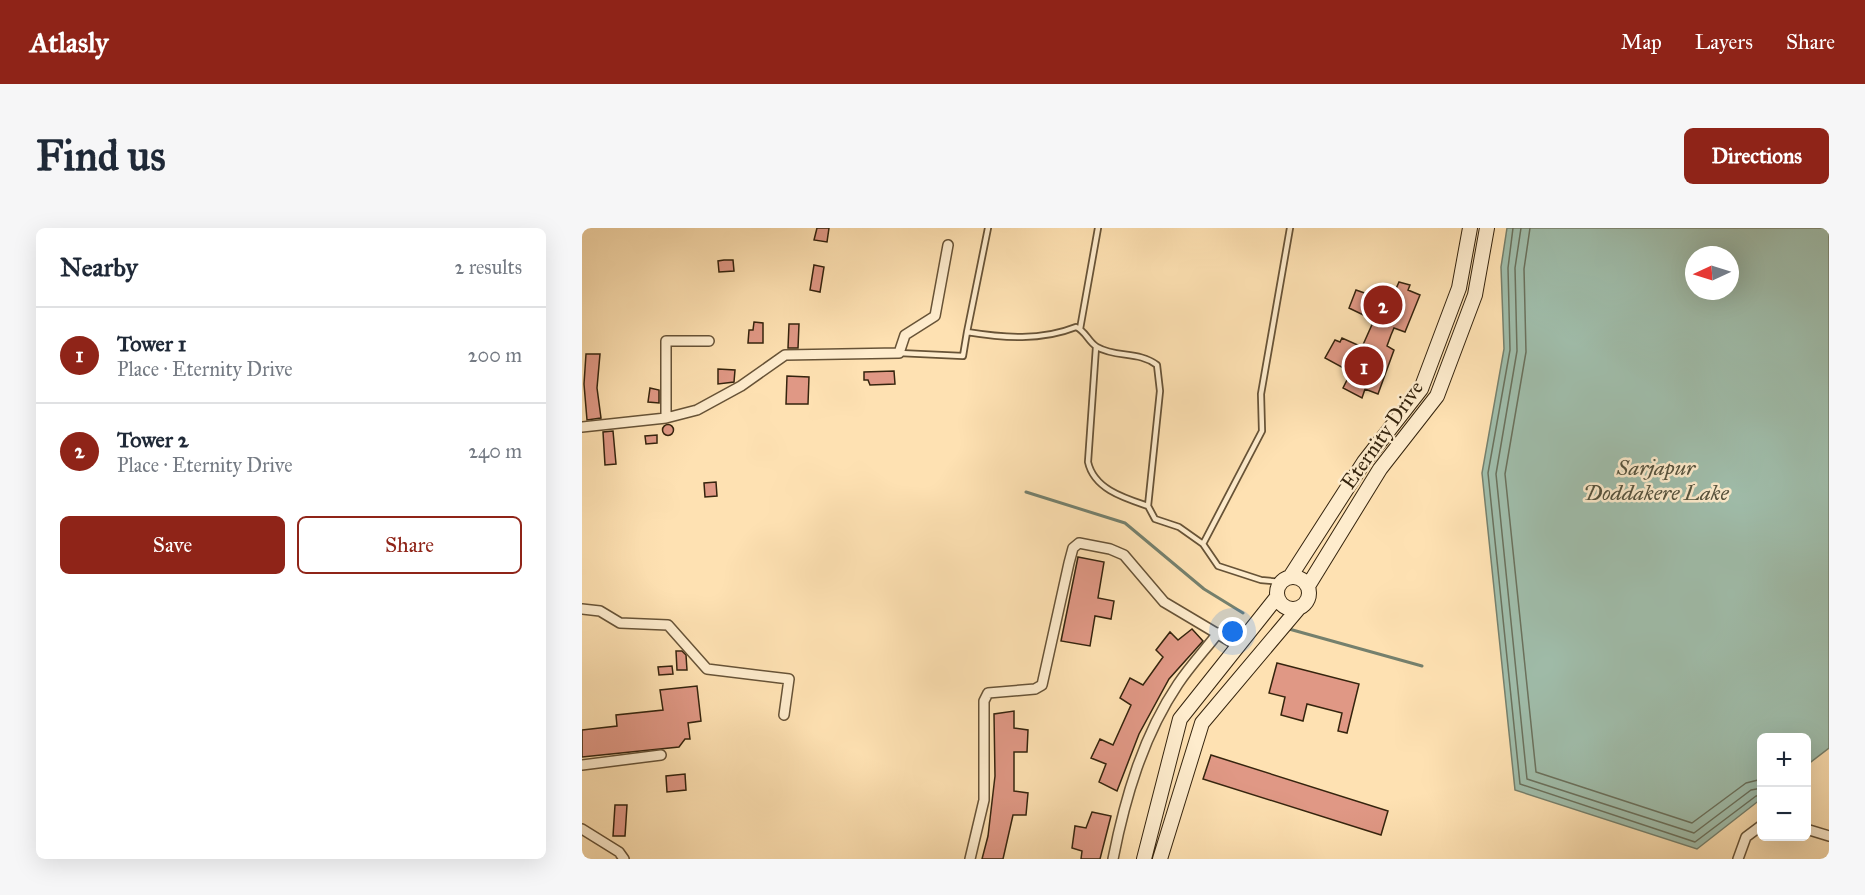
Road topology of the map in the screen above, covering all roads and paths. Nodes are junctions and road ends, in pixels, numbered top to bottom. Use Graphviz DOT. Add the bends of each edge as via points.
graph roads {
  1 [pos="988,228"];
  2 [pos="1098,228"];
  3 [pos="1290,228"];
  4 [pos="1470,228"];
  5 [pos="1487,228"];
  6 [pos="948,245"];
  7 [pos="1080,328"];
  8 [pos="968,332"];
  9 [pos="709,342"];
  10 [pos="1096,347"];
  11 [pos="899,353"];
  12 [pos="666,418"];
  13 [pos="582,427"];
  14 [pos="1148,506"];
  15 [pos="1203,544"];
  16 [pos="1286,579"];
  17 [pos="1308,586"];
  18 [pos="1277,597"];
  19 [pos="582,609"];
  20 [pos="1298,609"];
  21 [pos="1218,633"];
  22 [pos="1238,645"];
  23 [pos="784,715"];
  24 [pos="661,755"];
  25 [pos="1169,764"];
  26 [pos="582,765"];
  27 [pos="1186,773"];
  28 [pos="1757,828"];
  29 [pos="582,829"];
  30 [pos="1811,831"];
  31 [pos="1829,836"];
  32 [pos="624,859"];
  33 [pos="970,859"];
  34 [pos="1113,859"];
  35 [pos="1144,859"];
  36 [pos="1160,859"];
  37 [pos="1738,859"];
  1 -- 8 [label="lane"];
  2 -- 7 [label="lane"];
  3 -- 15 [label="lane" via="1260,394 1262,431"];
  4 -- 16 [label="street, Eternity Drive" via="1459,288 1421,389 1365,462"];
  5 -- 17 [label="street, Eternity Drive" via="1475,295 1437,396 1380,469"];
  6 -- 11 [label="street" via="935,316 905,335"];
  7 -- 8 [label="lane" via="1039,337"];
  7 -- 10 [label="lane"];
  8 -- 11 [label="lane" via="963,356"];
  9 -- 12 [label="street" via="666,341"];
  10 -- 14 [label="lane" via="1090,473 1115,495"];
  10 -- 14 [label="lane" via="1147,357 1157,365 1160,391"];
  11 -- 12 [label="street" via="785,355 697,410"];
  12 -- 13 [label="street"];
  14 -- 15 [label="lane" via="1155,519 1179,527"];
  15 -- 16 [label="lane" via="1218,566 1261,580"];
  16 -- 17 [label="street" via="1300,579"];
  16 -- 18 [label="street, Eternity Drive"];
  17 -- 20 [label="street, Eternity Drive" via="1309,597"];
  18 -- 20 [label="street" via="1282,606"];
  18 -- 22 [label="street, Eternity Drive"];
  19 -- 23 [label="street" via="600,610 620,623 668,625 707,669 789,679"];
  20 -- 27 [label="street, Eternity Drive" via="1202,723"];
  21 -- 22 [label="street"];
  21 -- 33 [label="street" via="1164,602 1124,555 1079,543 1073,548 1042,685 988,693 984,701 984,800"];
  21 -- 34 [label="street" via="1178,684 1147,740 1120,822"];
  22 -- 25 [label="street, Eternity Drive" via="1180,719"];
  24 -- 26 [label="street"];
  25 -- 27 [label="street"];
  25 -- 35 [label="street, Eternity Drive"];
  27 -- 36 [label="street, Eternity Drive"];
  28 -- 37 [label="street" via="1746,837"];
  29 -- 32 [label="street"];
  30 -- 31 [label="street"];
}
